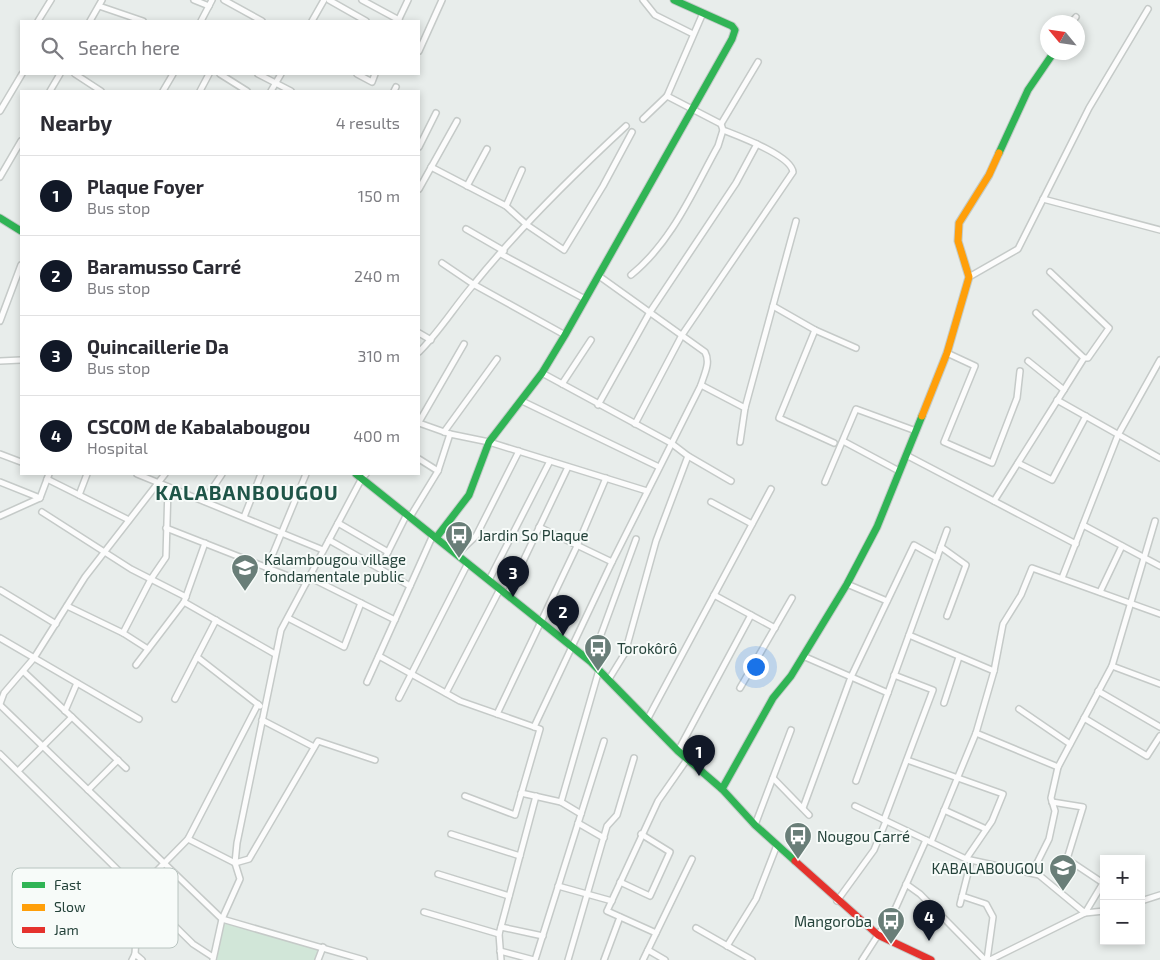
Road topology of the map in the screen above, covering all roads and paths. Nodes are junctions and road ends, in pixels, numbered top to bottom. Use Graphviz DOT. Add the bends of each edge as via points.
graph roads {
  1 [pos="51,0"];
  2 [pos="102,0"];
  3 [pos="194,0"];
  4 [pos="212,0"];
  5 [pos="224,0"];
  6 [pos="324,0"];
  7 [pos="329,0"];
  8 [pos="362,0"];
  9 [pos="408,0"];
  10 [pos="442,0"];
  11 [pos="643,0"];
  12 [pos="674,0"];
  13 [pos="99,6"];
  14 [pos="209,6"];
  15 [pos="1148,10"];
  16 [pos="703,13"];
  17 [pos="39,20"];
  18 [pos="91,20"];
  19 [pos="139,20"];
  20 [pos="202,20"];
  21 [pos="260,20"];
  22 [pos="313,20"];
  23 [pos="364,20"];
  24 [pos="399,20"];
  25 [pos="693,34"];
  26 [pos="420,49"];
  27 [pos="1049,60"];
  28 [pos="758,62"];
  29 [pos="21,75"];
  30 [pos="59,75"];
  31 [pos="77,75"];
  32 [pos="172,75"];
  33 [pos="208,75"];
  34 [pos="222,75"];
  35 [pos="260,75"];
  36 [pos="280,75"];
  37 [pos="359,75"];
  38 [pos="375,75"];
  39 [pos="276,83"];
  40 [pos="51,90"];
  41 [pos="100,90"];
  42 [pos="164,90"];
  43 [pos="201,90"];
  44 [pos="245,90"];
  45 [pos="272,90"];
  46 [pos="289,90"];
  47 [pos="667,96"];
  48 [pos="691,110"];
  49 [pos="0,111"];
  50 [pos="436,113"];
  51 [pos="643,119"];
  52 [pos="457,121"];
  53 [pos="721,124"];
  54 [pos="626,126"];
  55 [pos="723,130"];
  56 [pos="632,132"];
  57 [pos="20,143"];
  58 [pos="758,144"];
  59 [pos="420,145"];
  60 [pos="487,149"];
  61 [pos="431,167"];
  62 [pos="522,170"];
  63 [pos="0,177"];
  64 [pos="467,186"];
  65 [pos="420,187"];
  66 [pos="1043,199"];
  67 [pos="506,206"];
  68 [pos="0,218"];
  69 [pos="796,221"];
  70 [pos="527,225"];
  71 [pos="466,229"];
  72 [pos="20,230"];
  73 [pos="1160,230"];
  74 [pos="502,253"];
  75 [pos="442,263"];
  76 [pos="20,268"];
  77 [pos="1050,272"];
  78 [pos="631,275"];
  79 [pos="599,276"];
  80 [pos="969,278"];
  81 [pos="473,284"];
  82 [pos="585,300"];
  83 [pos="773,306"];
  84 [pos="650,312"];
  85 [pos="1036,313"];
  86 [pos="1,317"];
  87 [pos="814,330"];
  88 [pos="420,334"];
  89 [pos="565,335"];
  90 [pos="682,335"];
  91 [pos="431,340"];
  92 [pos="591,340"];
  93 [pos="464,344"];
  94 [pos="856,348"];
  95 [pos="420,351"];
  96 [pos="947,354"];
  97 [pos="1084,358"];
  98 [pos="20,359"];
  99 [pos="497,359"];
  100 [pos="1160,360"];
  101 [pos="0,361"];
  102 [pos="1028,361"];
  103 [pos="1020,371"];
  104 [pos="542,373"];
  105 [pos="562,384"];
  106 [pos="700,385"];
  107 [pos="1064,390"];
  108 [pos="1057,400"];
  109 [pos="522,401"];
  110 [pos="598,405"];
  111 [pos="744,408"];
  112 [pos="1086,416"];
  113 [pos="420,421"];
  114 [pos="420,423"];
  115 [pos="635,424"];
  116 [pos="916,431"];
  117 [pos="447,433"];
  118 [pos="1118,435"];
  119 [pos="843,440"];
  120 [pos="489,442"];
  121 [pos="740,442"];
  122 [pos="671,443"];
  123 [pos="834,443"];
  124 [pos="519,451"];
  125 [pos="0,454"];
  126 [pos="906,455"];
  127 [pos="688,456"];
  128 [pos="1160,458"];
  129 [pos="420,460"];
  130 [pos="550,461"];
  131 [pos="20,462"];
  132 [pos="1018,463"];
  133 [pos="568,467"];
  134 [pos="659,467"];
  135 [pos="438,471"];
  136 [pos="899,472"];
  137 [pos="88,475"];
  138 [pos="142,475"];
  139 [pos="164,475"];
  140 [pos="221,475"];
  141 [pos="261,475"];
  142 [pos="306,475"];
  143 [pos="361,475"];
  144 [pos="48,476"];
  145 [pos="606,478"];
  146 [pos="732,481"];
  147 [pos="0,482"];
  148 [pos="158,482"];
  149 [pos="825,482"];
  150 [pos="168,487"];
  151 [pos="771,489"];
  152 [pos="647,491"];
  153 [pos="79,495"];
  154 [pos="40,498"];
  155 [pos="204,501"];
  156 [pos="994,501"];
  157 [pos="711,502"];
  158 [pos="42,512"];
  159 [pos="408,515"];
  160 [pos="0,516"];
  161 [pos="244,518"];
  162 [pos="129,520"];
  163 [pos="1155,521"];
  164 [pos="338,523"];
  165 [pos="752,524"];
  166 [pos="1083,525"];
  167 [pos="539,527"];
  168 [pos="166,528"];
  169 [pos="947,530"];
  170 [pos="282,533"];
  171 [pos="434,536"];
  172 [pos="636,539"];
  173 [pos="329,540"];
  174 [pos="205,543"];
  175 [pos="1076,544"];
  176 [pos="577,546"];
  177 [pos="1122,546"];
  178 [pos="941,548"];
  179 [pos="324,550"];
  180 [pos="104,552"];
  181 [pos="388,552"];
  182 [pos="457,554"];
  183 [pos="937,558"];
  184 [pos="1144,558"];
  185 [pos="612,562"];
  186 [pos="468,563"];
  187 [pos="1160,566"];
  188 [pos="267,568"];
  189 [pos="380,568"];
  190 [pos="309,578"];
  191 [pos="1062,578"];
  192 [pos="151,579"];
  193 [pos="489,580"];
  194 [pos="306,583"];
  195 [pos="847,584"];
  196 [pos="410,586"];
  197 [pos="500,589"];
  198 [pos="0,590"];
  199 [pos="1100,592"];
  200 [pos="507,595"];
  201 [pos="714,595"];
  202 [pos="792,598"];
  203 [pos="185,599"];
  204 [pos="887,602"];
  205 [pos="361,603"];
  206 [pos="1131,603"];
  207 [pos="67,606"];
  208 [pos="1160,614"];
  209 [pos="751,615"];
  210 [pos="947,616"];
  211 [pos="288,618"];
  212 [pos="216,620"];
  213 [pos="395,620"];
  214 [pos="540,621"];
  215 [pos="56,624"];
  216 [pos="775,628"];
  217 [pos="123,633"];
  218 [pos="909,635"];
  219 [pos="0,638"];
  220 [pos="572,647"];
  221 [pos="148,649"];
  222 [pos="275,654"];
  223 [pos="379,656"];
  224 [pos="803,656"];
  225 [pos="197,657"];
  226 [pos="959,657"];
  227 [pos="34,658"];
  228 [pos="591,662"];
  229 [pos="136,665"];
  230 [pos="1112,666"];
  231 [pos="600,670"];
  232 [pos="24,672"];
  233 [pos="994,672"];
  234 [pos="411,674"];
  235 [pos="894,676"];
  236 [pos="851,677"];
  237 [pos="608,679"];
  238 [pos="367,682"];
  239 [pos="77,683"];
  240 [pos="1160,684"];
  241 [pos="0,688"];
  242 [pos="740,688"];
  243 [pos="1098,691"];
  244 [pos="4,693"];
  245 [pos="446,693"];
  246 [pos="888,693"];
  247 [pos="399,698"];
  248 [pos="175,699"];
  249 [pos="944,703"];
  250 [pos="258,704"];
  251 [pos="0,705"];
  252 [pos="264,709"];
  253 [pos="1019,709"];
  254 [pos="65,711"];
  255 [pos="497,714"];
  256 [pos="72,717"];
  257 [pos="1084,718"];
  258 [pos="140,719"];
  259 [pos="262,720"];
  260 [pos="646,721"];
  261 [pos="534,727"];
  262 [pos="1160,727"];
  263 [pos="791,730"];
  264 [pos="976,733"];
  265 [pos="1160,736"];
  266 [pos="604,741"];
  267 [pos="1070,744"];
  268 [pos="42,746"];
  269 [pos="314,747"];
  270 [pos="678,751"];
  271 [pos="0,754"];
  272 [pos="634,758"];
  273 [pos="688,758"];
  274 [pos="118,760"];
  275 [pos="376,760"];
  276 [pos="907,760"];
  277 [pos="1058,767"];
  278 [pos="126,768"];
  279 [pos="18,771"];
  280 [pos="773,778"];
  281 [pos="957,778"];
  282 [pos="856,781"];
  283 [pos="722,789"];
  284 [pos="88,790"];
  285 [pos="521,793"];
  286 [pos="465,796"];
  287 [pos="536,796"];
  288 [pos="561,802"];
  289 [pos="1052,802"];
  290 [pos="855,806"];
  291 [pos="803,808"];
  292 [pos="944,810"];
  293 [pos="581,814"];
  294 [pos="809,815"];
  295 [pos="885,820"];
  296 [pos="578,823"];
  297 [pos="755,825"];
  298 [pos="986,829"];
  299 [pos="451,834"];
  300 [pos="641,834"];
  301 [pos="604,838"];
  302 [pos="188,839"];
  303 [pos="928,841"];
  304 [pos="777,845"];
  305 [pos="520,856"];
  306 [pos="692,859"];
  307 [pos="969,860"];
  308 [pos="235,863"];
  309 [pos="164,864"];
  310 [pos="117,868"];
  311 [pos="160,868"];
  312 [pos="168,868"];
  313 [pos="1032,873"];
  314 [pos="438,874"];
  315 [pos="178,878"];
  316 [pos="620,882"];
  317 [pos="906,884"];
  318 [pos="558,886"];
  319 [pos="587,894"];
  320 [pos="1160,895"];
  321 [pos="509,896"];
  322 [pos="962,896"];
  323 [pos="1144,900"];
  324 [pos="612,901"];
  325 [pos="837,901"];
  326 [pos="960,904"];
  327 [pos="1100,911"];
  328 [pos="424,912"];
  329 [pos="1085,913"];
  330 [pos="620,917"];
  331 [pos="222,920"];
  332 [pos="501,927"];
  333 [pos="696,928"];
  334 [pos="178,929"];
  335 [pos="656,933"];
  336 [pos="499,934"];
  337 [pos="878,935"];
  338 [pos="543,936"];
  339 [pos="727,946"];
  340 [pos="323,947"];
  341 [pos="135,948"];
  342 [pos="648,950"];
  343 [pos="500,951"];
  344 [pos="135,954"];
  345 [pos="915,957"];
  346 [pos="213,959"];
  347 [pos="132,960"];
  348 [pos="142,960"];
  349 [pos="318,960"];
  350 [pos="364,960"];
  351 [pos="501,960"];
  352 [pos="534,960"];
  353 [pos="568,960"];
  354 [pos="604,960"];
  355 [pos="643,960"];
  356 [pos="664,960"];
  357 [pos="752,960"];
  358 [pos="862,960"];
  359 [pos="930,960"];
  360 [pos="987,960"];
  1 -- 17 [label="street"];
  2 -- 13 [label="street"];
  3 -- 14 [label="street"];
  4 -- 14 [label="street"];
  5 -- 21 [label="street"];
  6 -- 22 [label="street"];
  7 -- 23 [label="street"];
  8 -- 24 [label="street"];
  9 -- 24 [label="street"];
  10 -- 26 [label="street"];
  11 -- 25 [label="street" via="655,15"];
  12 -- 16 [label="street"];
  13 -- 18 [label="street"];
  13 -- 19 [label="street"];
  14 -- 20 [label="street"];
  15 -- 66 [label="street" via="1089,108"];
  16 -- 25 [label="street"];
  16 -- 48 [label="street" via="735,30"];
  25 -- 47 [label="street"];
  27 -- 80 [label="street" via="1028,90 989,175 960,223 958,241"];
  28 -- 53 [label="street"];
  29 -- 49 [label="street"];
  30 -- 40 [label="street"];
  31 -- 41 [label="street"];
  32 -- 42 [label="street"];
  33 -- 43 [label="street"];
  34 -- 44 [label="street"];
  35 -- 39 [label="street"];
  36 -- 39 [label="street"];
  37 -- 38 [label="street" via="372,82"];
  39 -- 45 [label="street"];
  39 -- 46 [label="street"];
  47 -- 48 [label="street"];
  47 -- 51 [label="street"];
  48 -- 53 [label="street"];
  48 -- 79 [label="street"];
  50 -- 59 [label="street"];
  52 -- 61 [label="street"];
  53 -- 55 [label="street"];
  54 -- 70 [label="street"];
  55 -- 58 [label="street"];
  55 -- 78 [label="street" via="718,146 667,238"];
  56 -- 70 [label="street" via="567,248 560,249"];
  57 -- 63 [label="street"];
  58 -- 84 [label="street" via="736,183"];
  58 -- 90 [label="street" via="791,166 793,172"];
  60 -- 64 [label="street"];
  61 -- 64 [label="street"];
  61 -- 65 [label="street"];
  62 -- 67 [label="street"];
  64 -- 67 [label="street"];
  66 -- 73 [label="street"];
  66 -- 80 [label="street" via="1018,249"];
  67 -- 70 [label="street"];
  68 -- 72 [label="street"];
  69 -- 83 [label="street"];
  70 -- 74 [label="street"];
  71 -- 74 [label="street"];
  74 -- 81 [label="street"];
  74 -- 82 [label="street"];
  75 -- 81 [label="street"];
  76 -- 86 [label="street"];
  77 -- 97 [label="street" via="1109,328 1088,358"];
  79 -- 82 [label="street"];
  79 -- 84 [label="street"];
  80 -- 96 [label="street"];
  81 -- 89 [label="street"];
  81 -- 91 [label="street"];
  82 -- 89 [label="street"];
  83 -- 87 [label="street"];
  83 -- 111 [label="street"];
  84 -- 90 [label="street"];
  84 -- 110 [label="street"];
  85 -- 97 [label="street"];
  87 -- 94 [label="street"];
  87 -- 123 [label="street" via="779,418"];
  88 -- 91 [label="street"];
  89 -- 104 [label="street"];
  90 -- 106 [label="street" via="708,357"];
  90 -- 115 [label="street"];
  91 -- 95 [label="street"];
  92 -- 105 [label="street"];
  93 -- 113 [label="street"];
  96 -- 103 [label="street" via="975,366 944,442 992,463 1017,398"];
  96 -- 116 [label="street"];
  97 -- 107 [label="street"];
  98 -- 101 [label="street"];
  99 -- 117 [label="street"];
  100 -- 118 [label="street"];
  102 -- 107 [label="street"];
  104 -- 105 [label="street"];
  104 -- 109 [label="street"];
  105 -- 110 [label="street"];
  106 -- 111 [label="street"];
  106 -- 122 [label="street"];
  107 -- 108 [label="street"];
  108 -- 112 [label="street"];
  108 -- 132 [label="street"];
  109 -- 120 [label="street"];
  109 -- 134 [label="street"];
  110 -- 115 [label="street"];
  111 -- 121 [label="street"];
  112 -- 118 [label="street"];
  112 -- 132 [label="street" via="1052,480"];
  114 -- 117 [label="street"];
  115 -- 122 [label="street"];
  116 -- 119 [label="street" via="856,409"];
  116 -- 126 [label="street"];
  117 -- 120 [label="street"];
  117 -- 135 [label="street"];
  118 -- 128 [label="street"];
  118 -- 166 [label="street"];
  119 -- 136 [label="street"];
  119 -- 149 [label="street"];
  120 -- 124 [label="street"];
  120 -- 171 [label="street" via="469,495"];
  122 -- 127 [label="street"];
  122 -- 134 [label="street"];
  124 -- 130 [label="street"];
  124 -- 182 [label="street" via="476,536"];
  125 -- 131 [label="street"];
  126 -- 136 [label="street"];
  126 -- 156 [label="street"];
  127 -- 146 [label="street"];
  127 -- 237 [label="street" via="656,541 625,653"];
  129 -- 135 [label="street"];
  130 -- 133 [label="street"];
  130 -- 193 [label="street"];
  132 -- 156 [label="street"];
  133 -- 145 [label="street"];
  133 -- 167 [label="street"];
  134 -- 152 [label="street"];
  135 -- 159 [label="street"];
  136 -- 195 [label="street" via="877,527"];
  137 -- 153 [label="street"];
  138 -- 148 [label="street"];
  139 -- 148 [label="street"];
  140 -- 155 [label="street"];
  141 -- 161 [label="street"];
  142 -- 170 [label="street"];
  143 -- 159 [label="street"];
  143 -- 164 [label="street"];
  144 -- 153 [label="street"];
  144 -- 154 [label="street"];
  145 -- 152 [label="street"];
  145 -- 176 [label="street"];
  147 -- 154 [label="street"];
  148 -- 150 [label="street"];
  148 -- 162 [label="street"];
  150 -- 155 [label="street"];
  150 -- 168 [label="street"];
  151 -- 165 [label="street"];
  152 -- 185 [label="street"];
  153 -- 162 [label="street"];
  154 -- 160 [label="street"];
  155 -- 161 [label="street"];
  156 -- 175 [label="street"];
  157 -- 165 [label="street"];
  158 -- 180 [label="street"];
  159 -- 171 [label="street"];
  159 -- 181 [label="street"];
  161 -- 170 [label="street"];
  162 -- 180 [label="street"];
  163 -- 184 [label="street"];
  164 -- 173 [label="street"];
  164 -- 181 [label="street"];
  165 -- 201 [label="street"];
  166 -- 175 [label="street"];
  166 -- 177 [label="street"];
  167 -- 176 [label="street"];
  167 -- 200 [label="street"];
  168 -- 174 [label="street"];
  168 -- 192 [label="street" via="166,557"];
  169 -- 178 [label="street"];
  170 -- 179 [label="street"];
  170 -- 188 [label="street"];
  171 -- 182 [label="street"];
  171 -- 196 [label="street"];
  172 -- 228 [label="street"];
  173 -- 179 [label="street"];
  173 -- 189 [label="street"];
  174 -- 188 [label="street"];
  174 -- 203 [label="street"];
  175 -- 191 [label="street"];
  176 -- 185 [label="street"];
  176 -- 214 [label="street"];
  177 -- 184 [label="street"];
  177 -- 199 [label="street"];
  178 -- 183 [label="street"];
  178 -- 210 [label="street" via="966,565"];
  179 -- 190 [label="street"];
  180 -- 192 [label="street"];
  180 -- 207 [label="street"];
  181 -- 189 [label="street"];
  182 -- 186 [label="street"];
  183 -- 204 [label="street" via="914,545"];
  183 -- 218 [label="street"];
  184 -- 187 [label="street"];
  184 -- 206 [label="street"];
  185 -- 220 [label="street"];
  186 -- 193 [label="street"];
  186 -- 234 [label="street"];
  188 -- 194 [label="street"];
  189 -- 196 [label="street"];
  190 -- 194 [label="street"];
  190 -- 205 [label="street"];
  191 -- 199 [label="street"];
  191 -- 233 [label="street" via="1032,568 1021,595 1002,624"];
  192 -- 203 [label="street"];
  192 -- 217 [label="street"];
  193 -- 197 [label="street"];
  194 -- 211 [label="street"];
  195 -- 204 [label="street"];
  195 -- 224 [label="street"];
  196 -- 213 [label="street"];
  197 -- 200 [label="street"];
  197 -- 245 [label="street"];
  198 -- 215 [label="street"];
  199 -- 206 [label="street"];
  200 -- 214 [label="street"];
  201 -- 209 [label="street"];
  201 -- 260 [label="street"];
  202 -- 216 [label="street"];
  203 -- 212 [label="street"];
  203 -- 221 [label="street"];
  204 -- 236 [label="street"];
  205 -- 211 [label="street" via="344,647"];
  205 -- 213 [label="street"];
  206 -- 208 [label="street"];
  206 -- 230 [label="street"];
  207 -- 215 [label="street"];
  207 -- 217 [label="street"];
  209 -- 216 [label="street"];
  209 -- 270 [label="street"];
  211 -- 222 [label="street" via="281,630"];
  212 -- 222 [label="street"];
  212 -- 225 [label="street"];
  213 -- 223 [label="street"];
  214 -- 220 [label="street"];
  214 -- 255 [label="street"];
  215 -- 227 [label="street"];
  216 -- 242 [label="street"];
  217 -- 221 [label="street"];
  218 -- 226 [label="street"];
  218 -- 235 [label="street"];
  219 -- 227 [label="street"];
  220 -- 228 [label="street"];
  220 -- 261 [label="street"];
  221 -- 229 [label="street"];
  222 -- 252 [label="street"];
  223 -- 234 [label="street"];
  223 -- 238 [label="street"];
  224 -- 236 [label="street"];
  224 -- 283 [label="street" via="773,698"];
  225 -- 248 [label="street"];
  225 -- 250 [label="street"];
  226 -- 233 [label="street"];
  226 -- 249 [label="street"];
  227 -- 232 [label="street"];
  227 -- 239 [label="street"];
  228 -- 231 [label="street"];
  230 -- 240 [label="street"];
  230 -- 243 [label="street"];
  231 -- 237 [label="street"];
  231 -- 288 [label="street"];
  232 -- 244 [label="street"];
  232 -- 254 [label="street"];
  233 -- 264 [label="street"];
  234 -- 245 [label="street"];
  234 -- 247 [label="street"];
  235 -- 246 [label="street"];
  235 -- 276 [label="street" via="933,690"];
  236 -- 246 [label="street"];
  236 -- 291 [label="street"];
  237 -- 260 [label="street"];
  239 -- 254 [label="street"];
  239 -- 258 [label="street"];
  241 -- 244 [label="street"];
  243 -- 257 [label="street"];
  243 -- 262 [label="street"];
  244 -- 251 [label="street"];
  245 -- 255 [label="street"];
  246 -- 282 [label="street"];
  250 -- 252 [label="street"];
  250 -- 302 [label="street"];
  251 -- 268 [label="street"];
  252 -- 259 [label="street"];
  253 -- 267 [label="street"];
  254 -- 256 [label="street"];
  255 -- 261 [label="street"];
  256 -- 268 [label="street"];
  256 -- 274 [label="street"];
  257 -- 265 [label="street" via="1147,756"];
  257 -- 267 [label="street"];
  259 -- 269 [label="street"];
  259 -- 308 [label="street"];
  260 -- 270 [label="street"];
  261 -- 285 [label="street" via="540,729"];
  263 -- 280 [label="street"];
  264 -- 277 [label="street"];
  264 -- 281 [label="street"];
  266 -- 293 [label="street"];
  267 -- 277 [label="street"];
  268 -- 279 [label="street"];
  268 -- 284 [label="street"];
  269 -- 275 [label="street" via="318,741"];
  269 -- 308 [label="street" via="249,859"];
  270 -- 273 [label="street"];
  271 -- 279 [label="street"];
  272 -- 301 [label="street" via="618,815 607,826"];
  273 -- 283 [label="street"];
  273 -- 300 [label="street" via="658,801"];
  274 -- 278 [label="street"];
  274 -- 284 [label="street"];
  276 -- 281 [label="street"];
  276 -- 295 [label="street"];
  277 -- 289 [label="street"];
  279 -- 310 [label="street"];
  280 -- 291 [label="street"];
  280 -- 297 [label="street"];
  281 -- 292 [label="street"];
  281 -- 298 [label="street" via="1004,794"];
  283 -- 297 [label="street"];
  284 -- 309 [label="street"];
  285 -- 286 [label="street" via="515,815"];
  285 -- 287 [label="street"];
  287 -- 288 [label="street"];
  287 -- 305 [label="street"];
  288 -- 293 [label="street"];
  289 -- 313 [label="street" via="1054,812 1049,839"];
  289 -- 329 [label="street" via="1083,807 1067,860 1103,883"];
  290 -- 295 [label="street"];
  291 -- 294 [label="street"];
  292 -- 298 [label="street"];
  292 -- 303 [label="street"];
  293 -- 296 [label="street"];
  295 -- 303 [label="street"];
  295 -- 325 [label="street" via="874,850"];
  296 -- 301 [label="street"];
  296 -- 318 [label="street"];
  297 -- 304 [label="street"];
  298 -- 307 [label="street"];
  299 -- 305 [label="street"];
  300 -- 316 [label="street"];
  300 -- 316 [label="street" via="670,852 650,896"];
  301 -- 319 [label="street"];
  302 -- 308 [label="street"];
  302 -- 309 [label="street"];
  303 -- 307 [label="street"];
  303 -- 317 [label="street"];
  304 -- 325 [label="street"];
  304 -- 339 [label="street" via="756,898"];
  305 -- 321 [label="street"];
  306 -- 335 [label="street"];
  307 -- 313 [label="street"];
  307 -- 322 [label="street"];
  308 -- 331 [label="street" via="240,879"];
  309 -- 311 [label="street"];
  309 -- 312 [label="street"];
  313 -- 329 [label="street" via="1039,874"];
  314 -- 321 [label="street"];
  315 -- 331 [label="street"];
  316 -- 324 [label="street"];
  317 -- 337 [label="street"];
  317 -- 360 [label="street"];
  318 -- 319 [label="street"];
  318 -- 338 [label="street"];
  319 -- 324 [label="street"];
  319 -- 353 [label="street"];
  320 -- 323 [label="street"];
  321 -- 332 [label="street"];
  322 -- 326 [label="street"];
  322 -- 360 [label="street" via="986,904 993,917"];
  324 -- 330 [label="street" via="607,911"];
  325 -- 337 [label="street"];
  327 -- 329 [label="street"];
  328 -- 336 [label="street"];
  329 -- 360 [label="street"];
  330 -- 335 [label="street"];
  330 -- 354 [label="street"];
  331 -- 340 [label="street"];
  331 -- 346 [label="street"];
  332 -- 336 [label="street"];
  332 -- 338 [label="street"];
  333 -- 339 [label="street"];
  334 -- 346 [label="street"];
  335 -- 342 [label="street"];
  336 -- 343 [label="street"];
  337 -- 345 [label="street"];
  337 -- 358 [label="street"];
  338 -- 352 [label="street"];
  339 -- 357 [label="street"];
  340 -- 349 [label="street"];
  340 -- 350 [label="street"];
  341 -- 344 [label="street"];
  342 -- 355 [label="street"];
  342 -- 356 [label="street"];
  343 -- 351 [label="street"];
  343 -- 352 [label="street"];
  344 -- 347 [label="street"];
  344 -- 348 [label="street"];
  345 -- 359 [label="street"];
}
